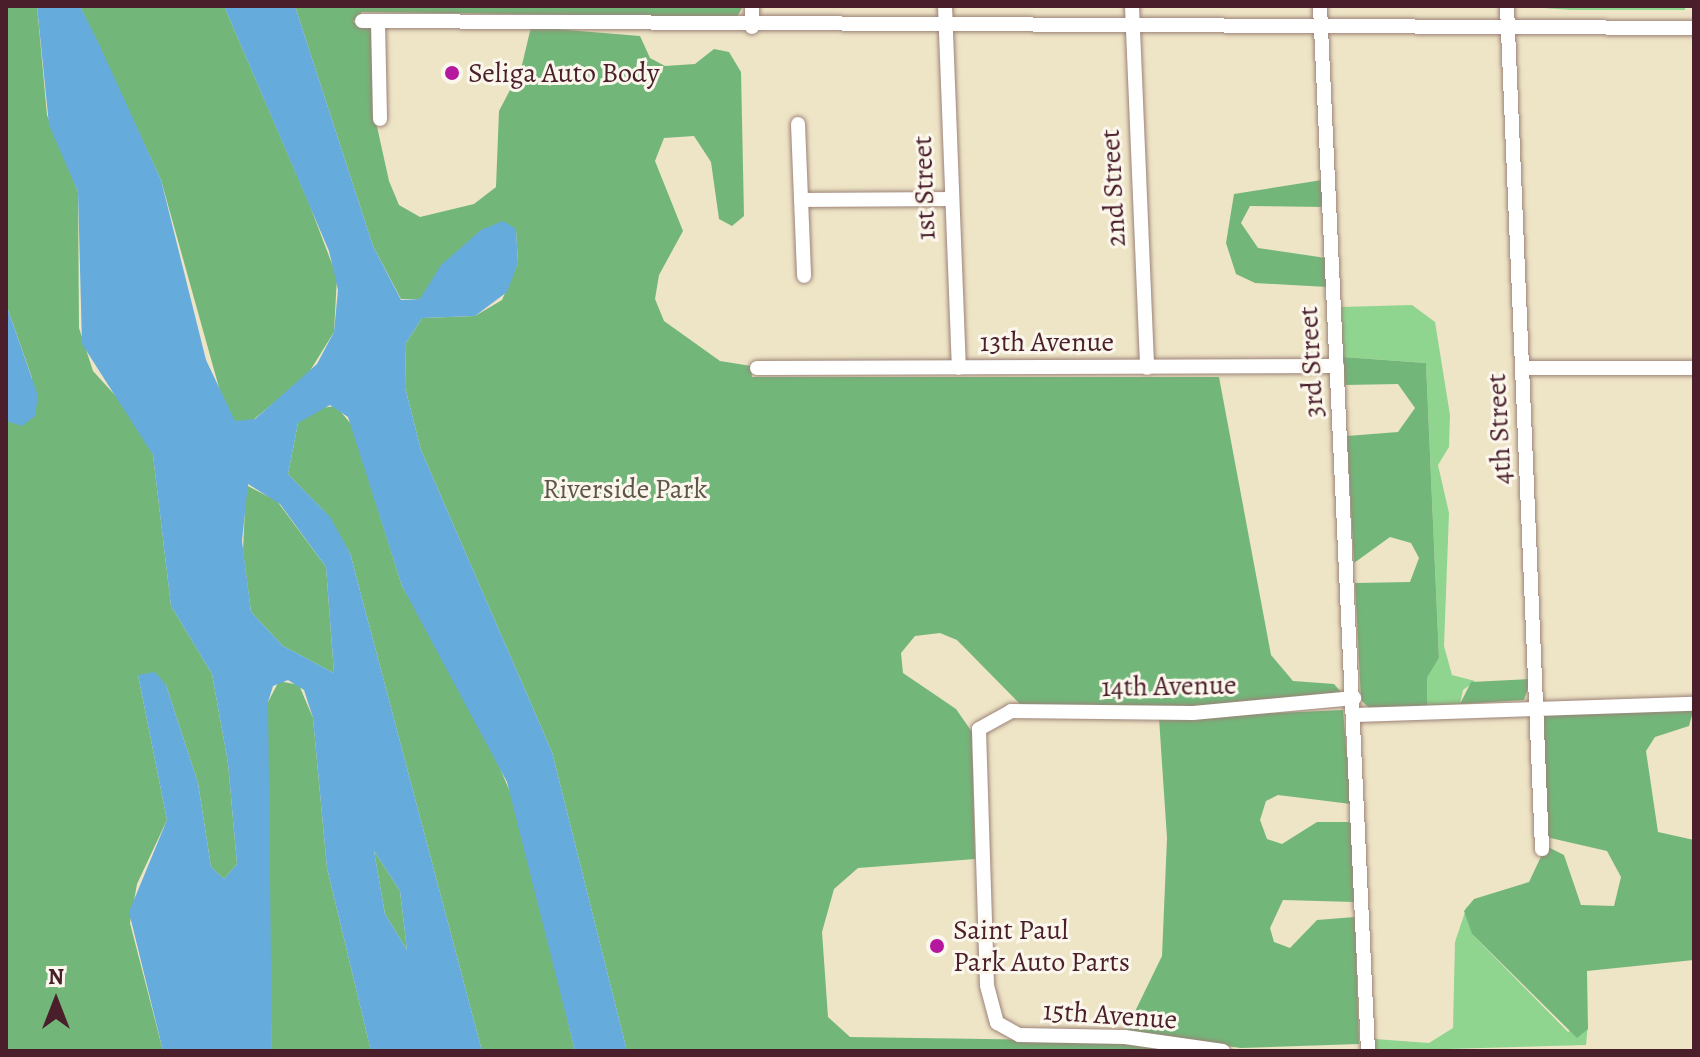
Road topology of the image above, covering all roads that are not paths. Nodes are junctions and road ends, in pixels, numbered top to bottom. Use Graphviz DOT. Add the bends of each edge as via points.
graph roads {
  1 [pos="752,6"];
  2 [pos="945,6"];
  3 [pos="1132,6"];
  4 [pos="1320,6"];
  5 [pos="1507,6"];
  6 [pos="362,21"];
  7 [pos="378,22"];
  8 [pos="752,27"];
  9 [pos="945,27"];
  10 [pos="1133,27"];
  11 [pos="1321,27"];
  12 [pos="1508,27"];
  13 [pos="1694,28"];
  14 [pos="380,119"];
  15 [pos="798,124"];
  16 [pos="950,199"];
  17 [pos="801,200"];
  18 [pos="804,276"];
  19 [pos="1337,366"];
  20 [pos="757,368"];
  21 [pos="959,368"];
  22 [pos="1147,368"];
  23 [pos="1522,368"];
  24 [pos="1694,368"];
  25 [pos="1354,698"];
  26 [pos="1694,704"];
  27 [pos="1540,706"];
  28 [pos="1355,715"];
  29 [pos="1542,849"];
  30 [pos="997,1023"];
  31 [pos="1223,1051"];
  32 [pos="1368,1051"];
  1 -- 8 [label="street"];
  2 -- 9 [label="street, 1st Street"];
  3 -- 10 [label="street, 2nd Street"];
  4 -- 11 [label="street, 3rd Street"];
  5 -- 12 [label="street, 4th Street"];
  6 -- 7 [label="street"];
  7 -- 8 [label="street"];
  7 -- 14 [label="street"];
  8 -- 9 [label="street"];
  9 -- 10 [label="street"];
  9 -- 16 [label="street, 1st Street"];
  10 -- 11 [label="street"];
  10 -- 22 [label="street, 2nd Street"];
  11 -- 12 [label="street"];
  11 -- 19 [label="street, 3rd Street"];
  12 -- 13 [label="street"];
  12 -- 23 [label="street, 4th Street"];
  15 -- 17 [label="street"];
  16 -- 17 [label="street"];
  16 -- 21 [label="street, 1st Street"];
  17 -- 18 [label="street"];
  19 -- 22 [label="street, 13th Avenue"];
  19 -- 25 [label="street, 3rd Street"];
  20 -- 21 [label="street, 13th Avenue"];
  21 -- 22 [label="street, 13th Avenue"];
  23 -- 24 [label="street"];
  23 -- 27 [label="street, 4th Street"];
  25 -- 28 [label="street, 3rd Street"];
  25 -- 30 [label="street, 14th Avenue" via="1202,713 1016,711 986,720 977,734 976,765 987,985"];
  26 -- 27 [label="street"];
  27 -- 28 [label="street"];
  27 -- 29 [label="street, 4th Street"];
  28 -- 32 [label="street, 3rd Street"];
  30 -- 31 [label="street, 15th Avenue" via="1019,1035 1135,1038"];
}
